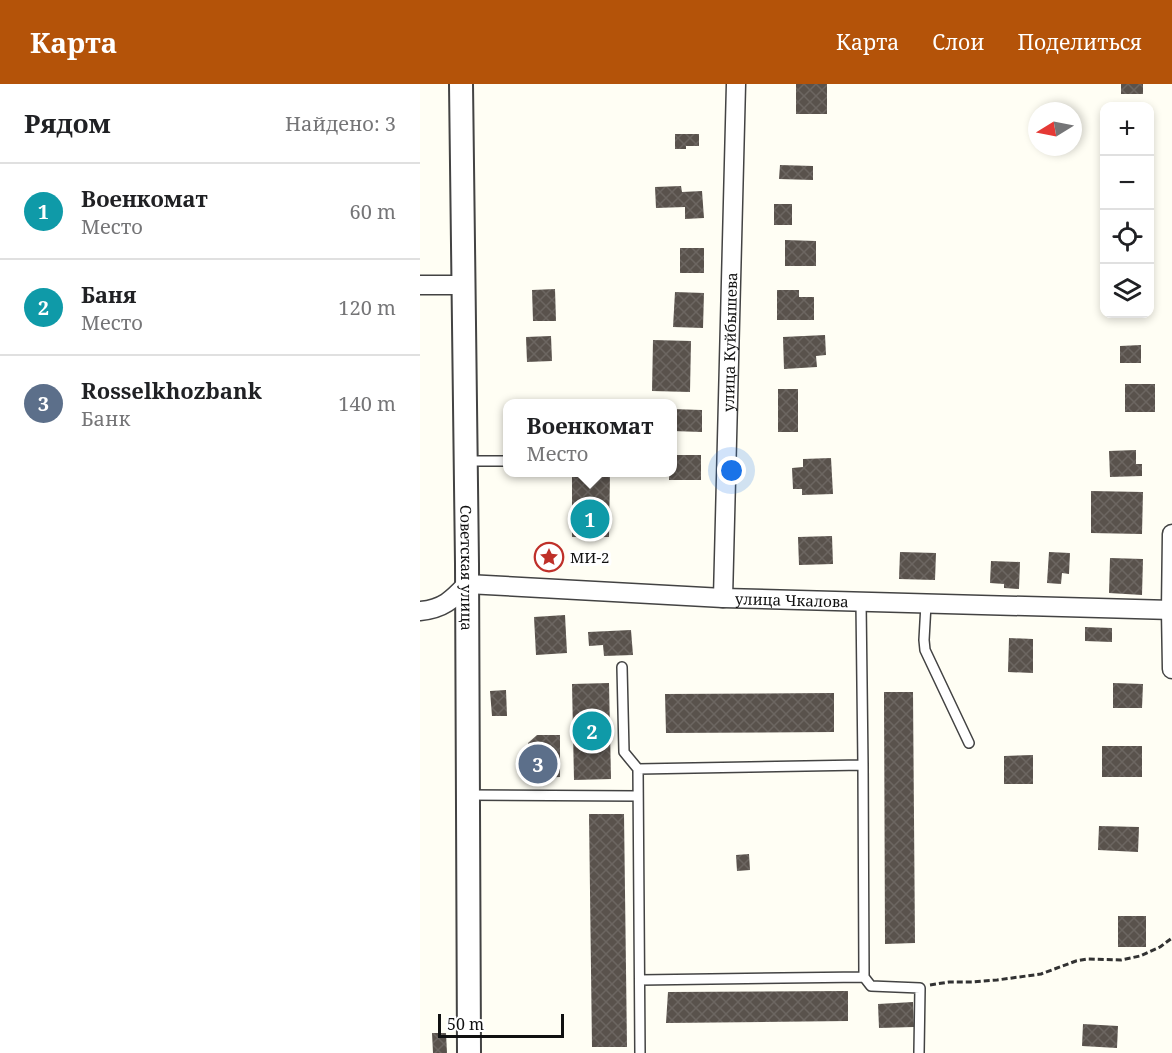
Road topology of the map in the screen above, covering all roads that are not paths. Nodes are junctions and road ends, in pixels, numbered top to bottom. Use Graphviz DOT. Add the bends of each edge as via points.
graph roads {
  1 [pos="461,84"];
  2 [pos="736,84"];
  3 [pos="420,285"];
  4 [pos="464,285"];
  5 [pos="503,461"];
  6 [pos="466,462"];
  7 [pos="1172,534"];
  8 [pos="467,584"];
  9 [pos="723,598"];
  10 [pos="861,602"];
  11 [pos="926,604"];
  12 [pos="1171,610"];
  13 [pos="420,611"];
  14 [pos="622,667"];
  15 [pos="1172,669"];
  16 [pos="969,743"];
  17 [pos="863,765"];
  18 [pos="638,769"];
  19 [pos="468,795"];
  20 [pos="639,796"];
  21 [pos="864,977"];
  22 [pos="640,980"];
  23 [pos="469,1053"];
  24 [pos="640,1053"];
  25 [pos="918,1053"];
  1 -- 4 [label="street, Советская улица"];
  2 -- 9 [label="street, улица Куйбышева"];
  3 -- 4 [label="street"];
  4 -- 6 [label="street, Советская улица"];
  5 -- 6 [label="lane"];
  6 -- 8 [label="street, Советская улица"];
  7 -- 12 [label="street"];
  8 -- 9 [label="street, улица Чкалова"];
  8 -- 13 [label="street" via="449,602"];
  8 -- 19 [label="street, Советская улица"];
  9 -- 10 [label="street, улица Чкалова"];
  10 -- 11 [label="street, улица Чкалова"];
  10 -- 17 [label="lane"];
  11 -- 12 [label="street, улица Чкалова"];
  11 -- 16 [label="lane" via="926,650"];
  12 -- 15 [label="street"];
  14 -- 18 [label="lane" via="624,752"];
  17 -- 18 [label="lane"];
  17 -- 21 [label="lane"];
  18 -- 20 [label="lane"];
  19 -- 20 [label="lane"];
  19 -- 23 [label="street, Советская улица"];
  20 -- 22 [label="lane"];
  21 -- 22 [label="lane"];
  21 -- 25 [label="lane" via="871,986 920,988"];
  22 -- 24 [label="lane"];
}
